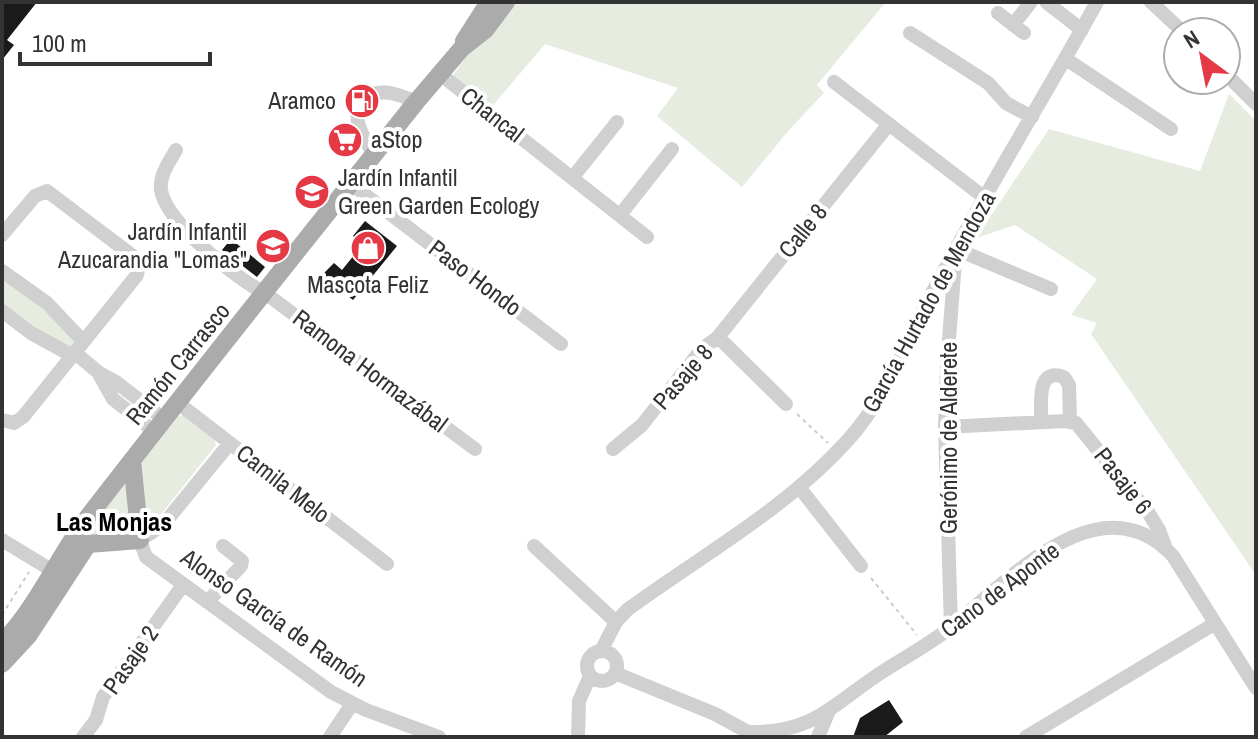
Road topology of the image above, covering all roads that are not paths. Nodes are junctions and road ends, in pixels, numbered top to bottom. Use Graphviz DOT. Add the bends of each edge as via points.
graph roads {
  1 [pos="489,2"];
  2 [pos="506,2"];
  3 [pos="1031,2"];
  4 [pos="1046,2"];
  5 [pos="1097,2"];
  6 [pos="1151,2"];
  7 [pos="998,13"];
  8 [pos="1166,16"];
  9 [pos="1082,30"];
  10 [pos="910,33"];
  11 [pos="462,48"];
  12 [pos="1066,59"];
  13 [pos="440,74"];
  14 [pos="834,82"];
  15 [pos="416,102"];
  16 [pos="1032,117"];
  17 [pos="617,122"];
  18 [pos="889,124"];
  19 [pos="1171,129"];
  20 [pos="672,149"];
  21 [pos="176,150"];
  22 [pos="374,155"];
  23 [pos="573,177"];
  24 [pos="351,184"];
  25 [pos="985,198"];
  26 [pos="620,215"];
  27 [pos="2,235"];
  28 [pos="647,237"];
  29 [pos="956,249"];
  30 [pos="2,271"];
  31 [pos="1051,289"];
  32 [pos="265,293"];
  33 [pos="2,311"];
  34 [pos="718,337"];
  35 [pos="561,344"];
  36 [pos="76,349"];
  37 [pos="178,403"];
  38 [pos="786,404"];
  39 [pos="2,420"];
  40 [pos="1070,421"];
  41 [pos="1041,422"];
  42 [pos="160,426"];
  43 [pos="945,427"];
  44 [pos="230,443"];
  45 [pos="475,449"];
  46 [pos="613,449"];
  47 [pos="132,460"];
  48 [pos="799,487"];
  49 [pos="84,536"];
  50 [pos="2,540"];
  51 [pos="140,540"];
  52 [pos="223,546"];
  53 [pos="534,546"];
  54 [pos="1166,549"];
  55 [pos="387,564"];
  56 [pos="861,566"];
  57 [pos="53,571"];
  58 [pos="183,585"];
  59 [pos="207,602"];
  60 [pos="616,622"];
  61 [pos="1214,624"];
  62 [pos="951,627"];
  63 [pos="2,643"];
  64 [pos="601,651"];
  65 [pos="2,664"];
  66 [pos="615,673"];
  67 [pos="590,676"];
  68 [pos="1256,688"];
  69 [pos="352,704"];
  70 [pos="828,712"];
  71 [pos="754,734"];
  72 [pos="83,737"];
  73 [pos="330,737"];
  74 [pos="439,737"];
  75 [pos="578,737"];
  76 [pos="818,737"];
  77 [pos="1026,737"];
  1 -- 11 [label="main road, Ramón Carrasco"];
  2 -- 11 [label="main road, Ramón Carrasco" via="485,30"];
  3 -- 7 [label="street" via="1018,29"];
  4 -- 9 [label="street"];
  5 -- 9 [label="street, García Hurtado de Mendoza"];
  6 -- 8 [label="street"];
  9 -- 12 [label="street, García Hurtado de Mendoza"];
  10 -- 16 [label="street"];
  11 -- 13 [label="main road, Ramón Carrasco"];
  12 -- 16 [label="street, García Hurtado de Mendoza"];
  12 -- 19 [label="street"];
  13 -- 15 [label="main road, Ramón Carrasco"];
  13 -- 23 [label="street, Chancal"];
  14 -- 18 [label="street"];
  15 -- 22 [label="main road, Ramón Carrasco"];
  15 -- 22 [label="street" via="393,92 375,93 364,102 356,115"];
  16 -- 25 [label="street, García Hurtado de Mendoza"];
  17 -- 23 [label="street"];
  18 -- 25 [label="street"];
  18 -- 34 [label="street, Calle 8"];
  20 -- 26 [label="street"];
  21 -- 32 [label="street, Ramona Hormazábal" via="161,188 177,222 233,274"];
  22 -- 24 [label="main road, Ramón Carrasco"];
  23 -- 26 [label="street, Chancal"];
  24 -- 32 [label="main road, Ramón Carrasco"];
  24 -- 35 [label="street, Paso Hondo"];
  25 -- 29 [label="street, García Hurtado de Mendoza"];
  26 -- 28 [label="street, Chancal"];
  27 -- 36 [label="street" via="35,196 47,191 136,258 137,275"];
  29 -- 31 [label="street"];
  29 -- 43 [label="street, Gerónimo de Alderete"];
  29 -- 48 [label="street, García Hurtado de Mendoza" via="880,396 852,437"];
  30 -- 36 [label="street" via="47,303"];
  32 -- 37 [label="main road, Ramón Carrasco"];
  32 -- 45 [label="street, Ramona Hormazábal"];
  33 -- 36 [label="street" via="31,333"];
  34 -- 38 [label="street, Pasaje 8"];
  34 -- 46 [label="street, Pasaje 8" via="701,350 642,425"];
  36 -- 39 [label="street" via="21,419"];
  36 -- 42 [label="street" via="98,372 109,395"];
  37 -- 42 [label="main road, Ramón Carrasco"];
  37 -- 44 [label="street, Camila Melo"];
  40 -- 41 [label="street"];
  40 -- 41 [label="street" via="1069,385 1058,375 1042,383"];
  40 -- 54 [label="street, Pasaje 6" via="1083,429 1148,512"];
  41 -- 43 [label="street"];
  42 -- 47 [label="main road, Ramón Carrasco"];
  43 -- 62 [label="street, Gerónimo de Alderete"];
  44 -- 51 [label="street" via="163,525"];
  44 -- 55 [label="street, Camila Melo"];
  47 -- 49 [label="main road, Ramón Carrasco"];
  47 -- 51 [label="main road"];
  48 -- 56 [label="street"];
  48 -- 60 [label="street, García Hurtado de Mendoza"];
  49 -- 51 [label="main road"];
  49 -- 57 [label="main road, Ramón Carrasco"];
  49 -- 65 [label="main road, Ramón Carrasco" via="28,636"];
  50 -- 57 [label="street"];
  51 -- 58 [label="street, Alonso García de Ramón" via="146,557"];
  52 -- 59 [label="street" via="237,555 241,566"];
  53 -- 60 [label="street"];
  54 -- 61 [label="street, Cano de Aponte"];
  54 -- 62 [label="street, Cano de Aponte" via="1133,531 1080,534 1033,559"];
  57 -- 63 [label="main road, Ramón Carrasco"];
  58 -- 59 [label="street, Alonso García de Ramón"];
  58 -- 72 [label="street, Pasaje 2" via="103,697"];
  59 -- 69 [label="street, Alonso García de Ramón"];
  60 -- 64 [label="street, García Hurtado de Mendoza"];
  61 -- 68 [label="street, Cano de Aponte"];
  61 -- 77 [label="street"];
  62 -- 70 [label="street, Cano de Aponte"];
  64 -- 66 [label="street" via="613,656"];
  64 -- 67 [label="street" via="588,660"];
  66 -- 67 [label="street" via="601,682"];
  66 -- 71 [label="street"];
  67 -- 75 [label="street" via="579,701"];
  69 -- 73 [label="street"];
  69 -- 74 [label="street, Alonso García de Ramón"];
  70 -- 71 [label="street, Cano de Aponte" via="790,729"];
  70 -- 76 [label="street"];
}
